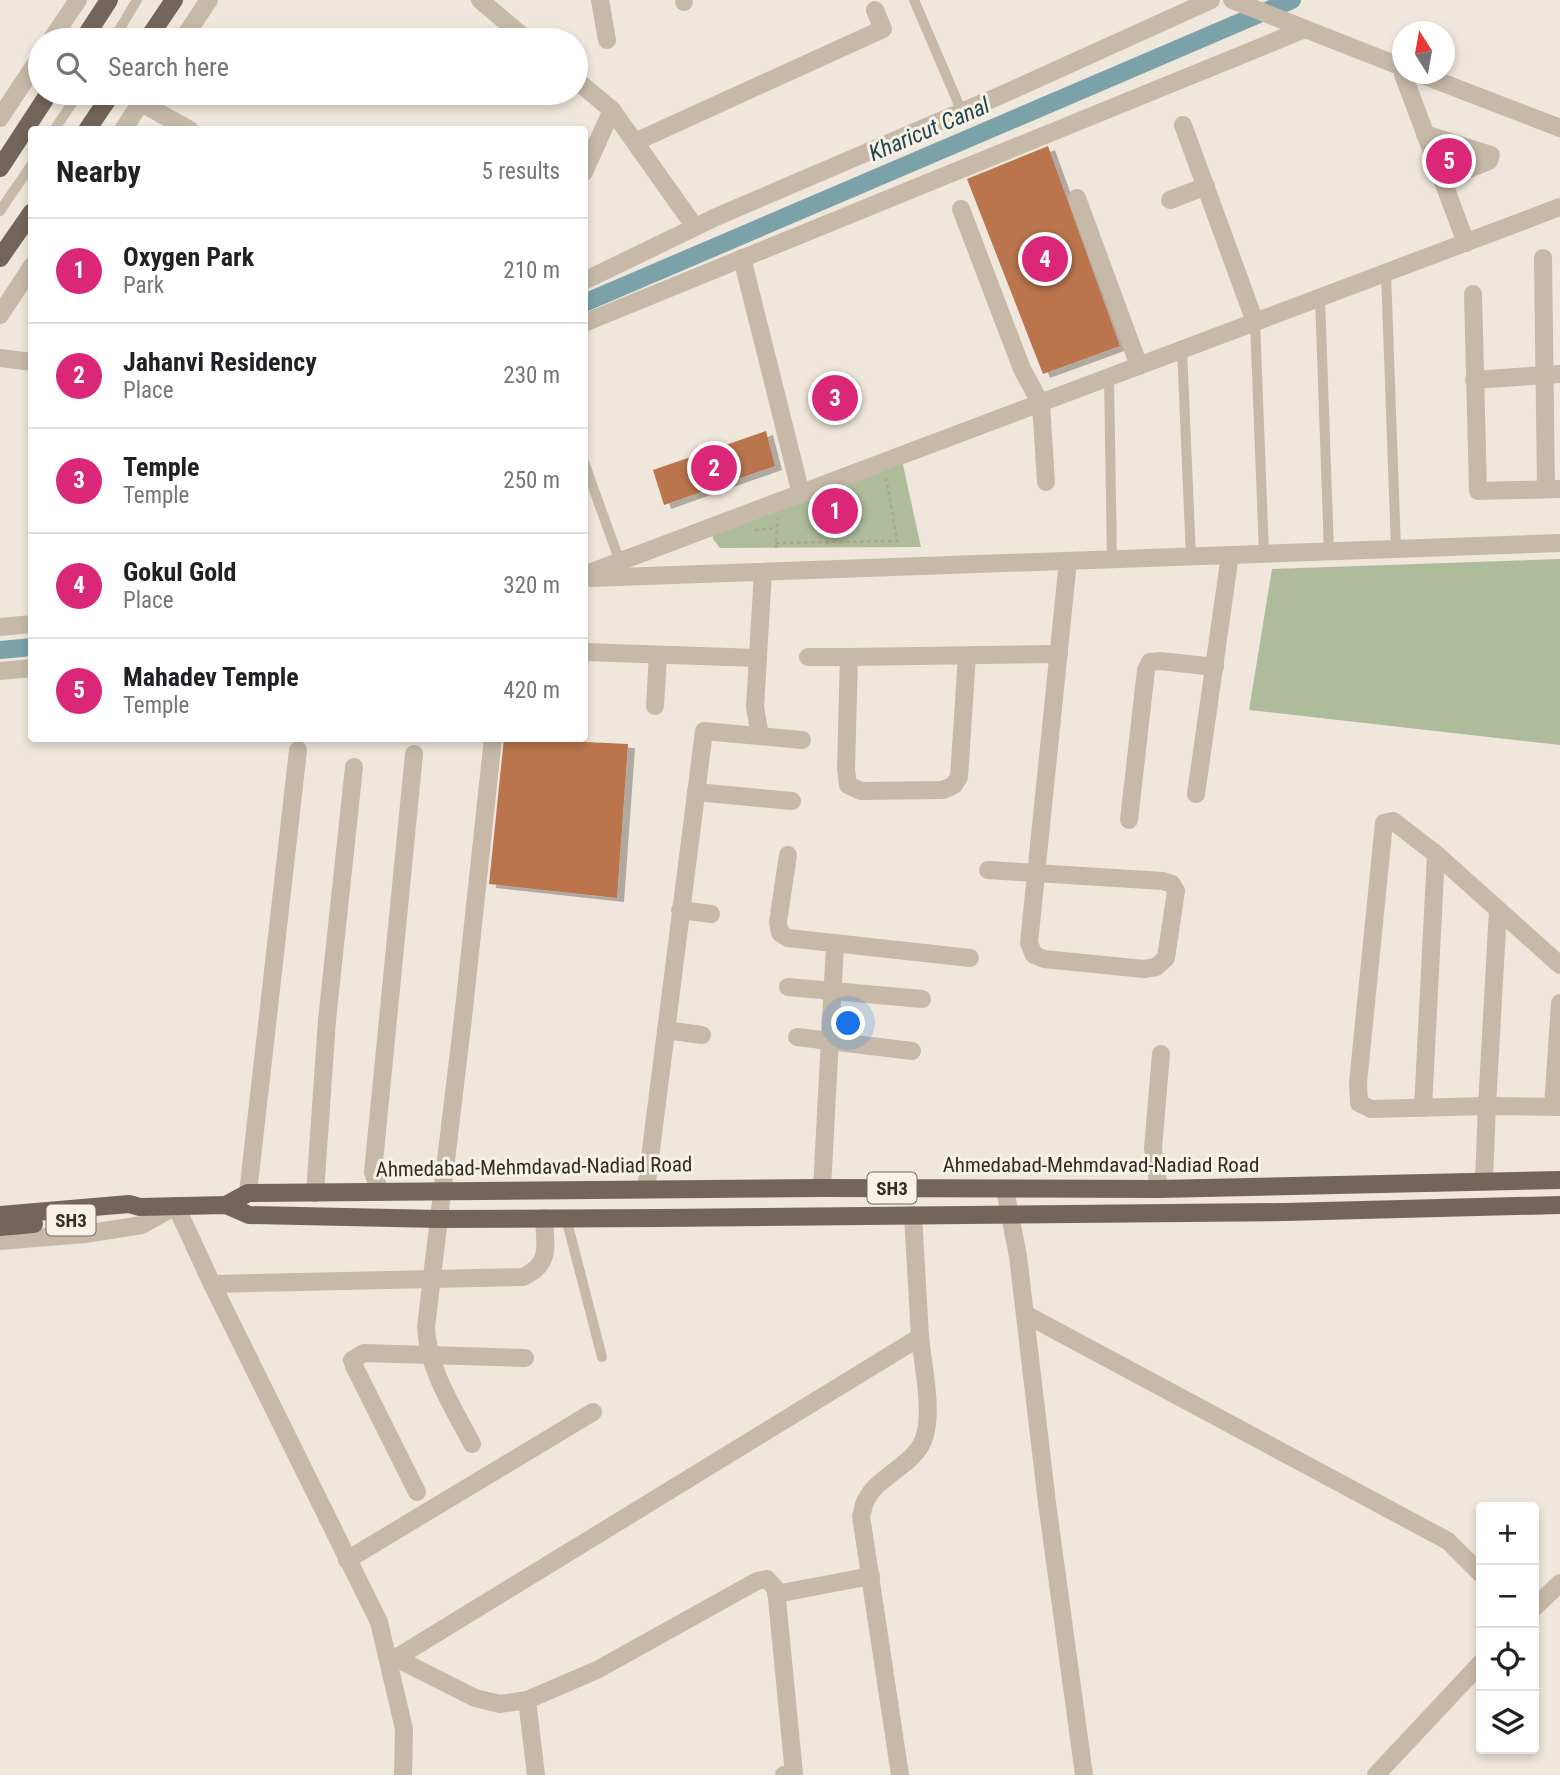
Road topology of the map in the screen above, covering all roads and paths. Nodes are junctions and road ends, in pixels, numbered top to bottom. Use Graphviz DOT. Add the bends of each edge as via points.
graph roads {
  1 [pos="78,0"];
  2 [pos="109,0"];
  3 [pos="137,0"];
  4 [pos="144,0"];
  5 [pos="174,0"];
  6 [pos="209,0"];
  7 [pos="480,0"];
  8 [pos="600,0"];
  9 [pos="914,0"];
  10 [pos="1211,0"];
  11 [pos="1231,0"];
  12 [pos="875,10"];
  13 [pos="123,26"];
  14 [pos="59,28"];
  15 [pos="91,28"];
  16 [pos="155,28"];
  17 [pos="191,28"];
  18 [pos="513,28"];
  19 [pos="1304,29"];
  20 [pos="607,40"];
  21 [pos="1392,66"];
  22 [pos="28,75"];
  23 [pos="1407,84"];
  24 [pos="1446,84"];
  25 [pos="588,90"];
  26 [pos="41,105"];
  27 [pos="71,105"];
  28 [pos="104,105"];
  29 [pos="139,105"];
  30 [pos="154,105"];
  31 [pos="612,110"];
  32 [pos="962,112"];
  33 [pos="0,118"];
  34 [pos="1183,125"];
  35 [pos="57,126"];
  36 [pos="90,126"];
  37 [pos="125,126"];
  38 [pos="184,126"];
  39 [pos="1560,128"];
  40 [pos="1425,134"];
  41 [pos="635,142"];
  42 [pos="588,163"];
  43 [pos="0,168"];
  44 [pos="28,170"];
  45 [pos="1442,180"];
  46 [pos="1206,186"];
  47 [pos="1077,198"];
  48 [pos="1170,200"];
  49 [pos="1560,207"];
  50 [pos="961,209"];
  51 [pos="0,211"];
  52 [pos="28,218"];
  53 [pos="695,227"];
  54 [pos="1466,243"];
  55 [pos="0,258"];
  56 [pos="742,258"];
  57 [pos="1543,258"];
  58 [pos="28,272"];
  59 [pos="1386,273"];
  60 [pos="588,279"];
  61 [pos="1473,294"];
  62 [pos="1320,298"];
  63 [pos="0,315"];
  64 [pos="588,321"];
  65 [pos="1255,322"];
  66 [pos="1182,349"];
  67 [pos="0,358"];
  68 [pos="28,362"];
  69 [pos="1139,366"];
  70 [pos="1552,374"];
  71 [pos="1109,377"];
  72 [pos="1474,380"];
  73 [pos="1041,404"];
  74 [pos="884,472"];
  75 [pos="588,473"];
  76 [pos="1046,482"];
  77 [pos="1553,489"];
  78 [pos="800,494"];
  79 [pos="750,531"];
  80 [pos="1560,543"];
  81 [pos="1396,550"];
  82 [pos="1329,552"];
  83 [pos="1264,554"];
  84 [pos="1230,555"];
  85 [pos="1191,557"];
  86 [pos="1112,559"];
  87 [pos="1068,561"];
  88 [pos="620,562"];
  89 [pos="763,572"];
  90 [pos="588,575"];
  91 [pos="588,577"];
  92 [pos="28,624"];
  93 [pos="0,627"];
  94 [pos="588,652"];
  95 [pos="658,654"];
  96 [pos="1059,654"];
  97 [pos="967,656"];
  98 [pos="808,657"];
  99 [pos="849,657"];
  100 [pos="758,658"];
  101 [pos="1215,667"];
  102 [pos="28,668"];
  103 [pos="0,671"];
  104 [pos="655,706"];
  105 [pos="760,736"];
  106 [pos="802,740"];
  107 [pos="493,742"];
  108 [pos="298,750"];
  109 [pos="414,754"];
  110 [pos="354,767"];
  111 [pos="696,792"];
  112 [pos="1196,794"];
  113 [pos="792,801"];
  114 [pos="1129,820"];
  115 [pos="1436,853"];
  116 [pos="788,855"];
  117 [pos="988,870"];
  118 [pos="1035,874"];
  119 [pos="1498,909"];
  120 [pos="680,910"];
  121 [pos="711,914"];
  122 [pos="835,945"];
  123 [pos="970,958"];
  124 [pos="1560,965"];
  125 [pos="788,987"];
  126 [pos="831,991"];
  127 [pos="922,999"];
  128 [pos="1560,1003"];
  129 [pos="666,1030"];
  130 [pos="702,1035"];
  131 [pos="797,1037"];
  132 [pos="828,1041"];
  133 [pos="912,1051"];
  134 [pos="1161,1054"];
  135 [pos="1487,1106"];
  136 [pos="1556,1107"];
  137 [pos="1423,1108"];
  138 [pos="1484,1180"];
  139 [pos="1560,1180"];
  140 [pos="822,1188"];
  141 [pos="646,1189"];
  142 [pos="1006,1189"];
  143 [pos="1159,1189"];
  144 [pos="380,1192"];
  145 [pos="248,1193"];
  146 [pos="315,1193"];
  147 [pos="443,1193"];
  148 [pos="226,1205"];
  149 [pos="1560,1205"];
  150 [pos="176,1206"];
  151 [pos="140,1207"];
  152 [pos="5,1214"];
  153 [pos="1010,1214"];
  154 [pos="913,1215"];
  155 [pos="544,1218"];
  156 [pos="566,1218"];
  157 [pos="439,1219"];
  158 [pos="0,1227"];
  159 [pos="0,1241"];
  160 [pos="432,1281"];
  161 [pos="212,1284"];
  162 [pos="1025,1314"];
  163 [pos="920,1337"];
  164 [pos="430,1356"];
  165 [pos="602,1357"];
  166 [pos="525,1359"];
  167 [pos="593,1412"];
  168 [pos="472,1444"];
  169 [pos="417,1492"];
  170 [pos="347,1560"];
  171 [pos="1476,1569"];
  172 [pos="871,1576"];
  173 [pos="1560,1583"];
  174 [pos="776,1594"];
  175 [pos="1539,1603"];
  176 [pos="392,1656"];
  177 [pos="1476,1668"];
  178 [pos="527,1700"];
  179 [pos="403,1775"];
  180 [pos="536,1775"];
  181 [pos="791,1775"];
  182 [pos="900,1775"];
  183 [pos="1084,1775"];
  184 [pos="1376,1775"];
  1 -- 14 [label="street"];
  2 -- 15 [label="main road"];
  3 -- 13 [label="lane"];
  4 -- 13 [label="lane"];
  5 -- 16 [label="main road"];
  6 -- 17 [label="street"];
  7 -- 18 [label="street"];
  8 -- 20 [label="street"];
  9 -- 32 [label="lane"];
  10 -- 32 [label="street"];
  11 -- 19 [label="street"];
  12 -- 41 [label="street" via="883,29"];
  19 -- 21 [label="street"];
  19 -- 56 [label="street"];
  22 -- 33 [label="street"];
  23 -- 40 [label="street"];
  24 -- 39 [label="street"];
  25 -- 31 [label="street"];
  26 -- 43 [label="main road"];
  27 -- 35 [label="lane"];
  28 -- 36 [label="main road"];
  29 -- 37 [label="street"];
  30 -- 38 [label="street"];
  31 -- 41 [label="street"];
  31 -- 42 [label="street"];
  32 -- 53 [label="street"];
  34 -- 46 [label="street"];
  40 -- 45 [label="street"];
  40 -- 45 [label="street" via="1491,155 1489,161"];
  41 -- 53 [label="street"];
  44 -- 51 [label="lane"];
  45 -- 54 [label="street"];
  46 -- 48 [label="street"];
  46 -- 65 [label="street"];
  47 -- 69 [label="street"];
  49 -- 54 [label="street"];
  50 -- 73 [label="street" via="1022,369"];
  52 -- 55 [label="main road"];
  53 -- 60 [label="street"];
  54 -- 59 [label="street"];
  56 -- 64 [label="street"];
  56 -- 78 [label="street"];
  57 -- 70 [label="street"];
  58 -- 63 [label="street"];
  59 -- 62 [label="street"];
  59 -- 81 [label="lane"];
  61 -- 72 [label="street"];
  62 -- 65 [label="street"];
  62 -- 82 [label="lane"];
  65 -- 66 [label="street"];
  65 -- 83 [label="lane"];
  66 -- 69 [label="street"];
  66 -- 85 [label="lane"];
  67 -- 68 [label="street"];
  69 -- 71 [label="street"];
  70 -- 72 [label="street"];
  70 -- 77 [label="street"];
  71 -- 73 [label="street"];
  71 -- 86 [label="lane"];
  72 -- 77 [label="street" via="1478,491"];
  73 -- 76 [label="street"];
  73 -- 78 [label="street"];
  74 -- 79 [label="path" via="897,541 776,545 776,528"];
  75 -- 88 [label="lane"];
  78 -- 88 [label="street"];
  80 -- 81 [label="street"];
  81 -- 82 [label="street"];
  82 -- 83 [label="street"];
  83 -- 84 [label="street"];
  84 -- 85 [label="street"];
  84 -- 101 [label="street"];
  85 -- 86 [label="street"];
  86 -- 87 [label="street"];
  87 -- 89 [label="street"];
  87 -- 96 [label="street"];
  88 -- 90 [label="street"];
  89 -- 91 [label="street"];
  89 -- 100 [label="street"];
  92 -- 93 [label="street"];
  94 -- 95 [label="street"];
  95 -- 100 [label="street"];
  95 -- 104 [label="street"];
  96 -- 97 [label="street"];
  96 -- 118 [label="street"];
  97 -- 99 [label="street"];
  97 -- 99 [label="street" via="959,777 943,790 888,791 861,791 848,785"];
  98 -- 99 [label="street"];
  100 -- 105 [label="street" via="755,707"];
  101 -- 112 [label="street"];
  101 -- 114 [label="street" via="1150,662"];
  102 -- 103 [label="street"];
  105 -- 106 [label="street"];
  105 -- 111 [label="street" via="704,731"];
  107 -- 147 [label="street"];
  108 -- 145 [label="street"];
  109 -- 144 [label="street" via="373,1172"];
  110 -- 146 [label="street" via="327,1020"];
  111 -- 113 [label="street"];
  111 -- 120 [label="street"];
  115 -- 119 [label="street"];
  115 -- 137 [label="street"];
  115 -- 137 [label="street" via="1392,821 1384,823 1358,1083 1359,1103 1371,1109"];
  116 -- 122 [label="street" via="780,933 788,939"];
  117 -- 118 [label="street"];
  118 -- 118 [label="street" via="1028,943 1034,956 1144,969 1156,967 1166,958 1176,891 1172,884"];
  119 -- 124 [label="street"];
  119 -- 135 [label="street"];
  120 -- 121 [label="street"];
  120 -- 129 [label="street"];
  122 -- 123 [label="street"];
  122 -- 126 [label="street"];
  125 -- 126 [label="street"];
  126 -- 127 [label="street"];
  126 -- 132 [label="street"];
  128 -- 136 [label="street"];
  129 -- 130 [label="street"];
  129 -- 141 [label="street"];
  131 -- 132 [label="street"];
  132 -- 133 [label="street"];
  132 -- 140 [label="street"];
  134 -- 143 [label="street" via="1153,1148"];
  135 -- 136 [label="street"];
  135 -- 137 [label="street"];
  135 -- 138 [label="street"];
  138 -- 139 [label="main road, Ahmedabad-Mehmdavad-Nadiad Road / SH3"];
  138 -- 143 [label="main road, Ahmedabad-Mehmdavad-Nadiad Road / SH3"];
  140 -- 141 [label="main road, Ahmedabad-Mehmdavad-Nadiad Road / SH3"];
  140 -- 142 [label="main road, Ahmedabad-Mehmdavad-Nadiad Road / SH3"];
  141 -- 147 [label="main road, Ahmedabad-Mehmdavad-Nadiad Road / SH3"];
  142 -- 143 [label="main road, Ahmedabad-Mehmdavad-Nadiad Road / SH3"];
  142 -- 153 [label="street"];
  144 -- 146 [label="main road, Ahmedabad-Mehmdavad-Nadiad Road / SH3"];
  144 -- 147 [label="main road, Ahmedabad-Mehmdavad-Nadiad Road / SH3"];
  145 -- 146 [label="main road, Ahmedabad-Mehmdavad-Nadiad Road / SH3"];
  145 -- 148 [label="main road, Ahmedabad-Mehmdavad-Nadiad Road / SH3"];
  147 -- 157 [label="street"];
  148 -- 150 [label="main road"];
  148 -- 157 [label="main road" via="249,1215"];
  149 -- 153 [label="main road"];
  150 -- 151 [label="main road"];
  150 -- 159 [label="street" via="142,1225"];
  150 -- 161 [label="street"];
  151 -- 152 [label="main road" via="129,1204"];
  151 -- 158 [label="main road, SH3" via="130,1214"];
  153 -- 154 [label="main road"];
  153 -- 162 [label="street"];
  154 -- 156 [label="main road"];
  154 -- 163 [label="street"];
  155 -- 156 [label="main road"];
  155 -- 157 [label="main road"];
  155 -- 160 [label="street" via="546,1256 537,1271 523,1277"];
  156 -- 165 [label="lane"];
  157 -- 160 [label="street"];
  160 -- 161 [label="street"];
  160 -- 164 [label="street" via="426,1327"];
  161 -- 170 [label="street"];
  162 -- 171 [label="street" via="1448,1541"];
  162 -- 183 [label="street"];
  163 -- 172 [label="street" via="928,1423 922,1443 866,1500 861,1516"];
  163 -- 176 [label="street"];
  164 -- 166 [label="street"];
  164 -- 168 [label="street"];
  164 -- 169 [label="street" via="364,1353 352,1360"];
  167 -- 170 [label="street"];
  170 -- 176 [label="street" via="380,1622"];
  172 -- 174 [label="street"];
  172 -- 182 [label="street"];
  173 -- 175 [label="street"];
  174 -- 178 [label="street" via="768,1579 757,1581 597,1670"];
  174 -- 181 [label="street"];
  176 -- 178 [label="street" via="475,1698 500,1704"];
  176 -- 179 [label="street" via="404,1729"];
  177 -- 184 [label="street"];
  178 -- 180 [label="street"];
}
